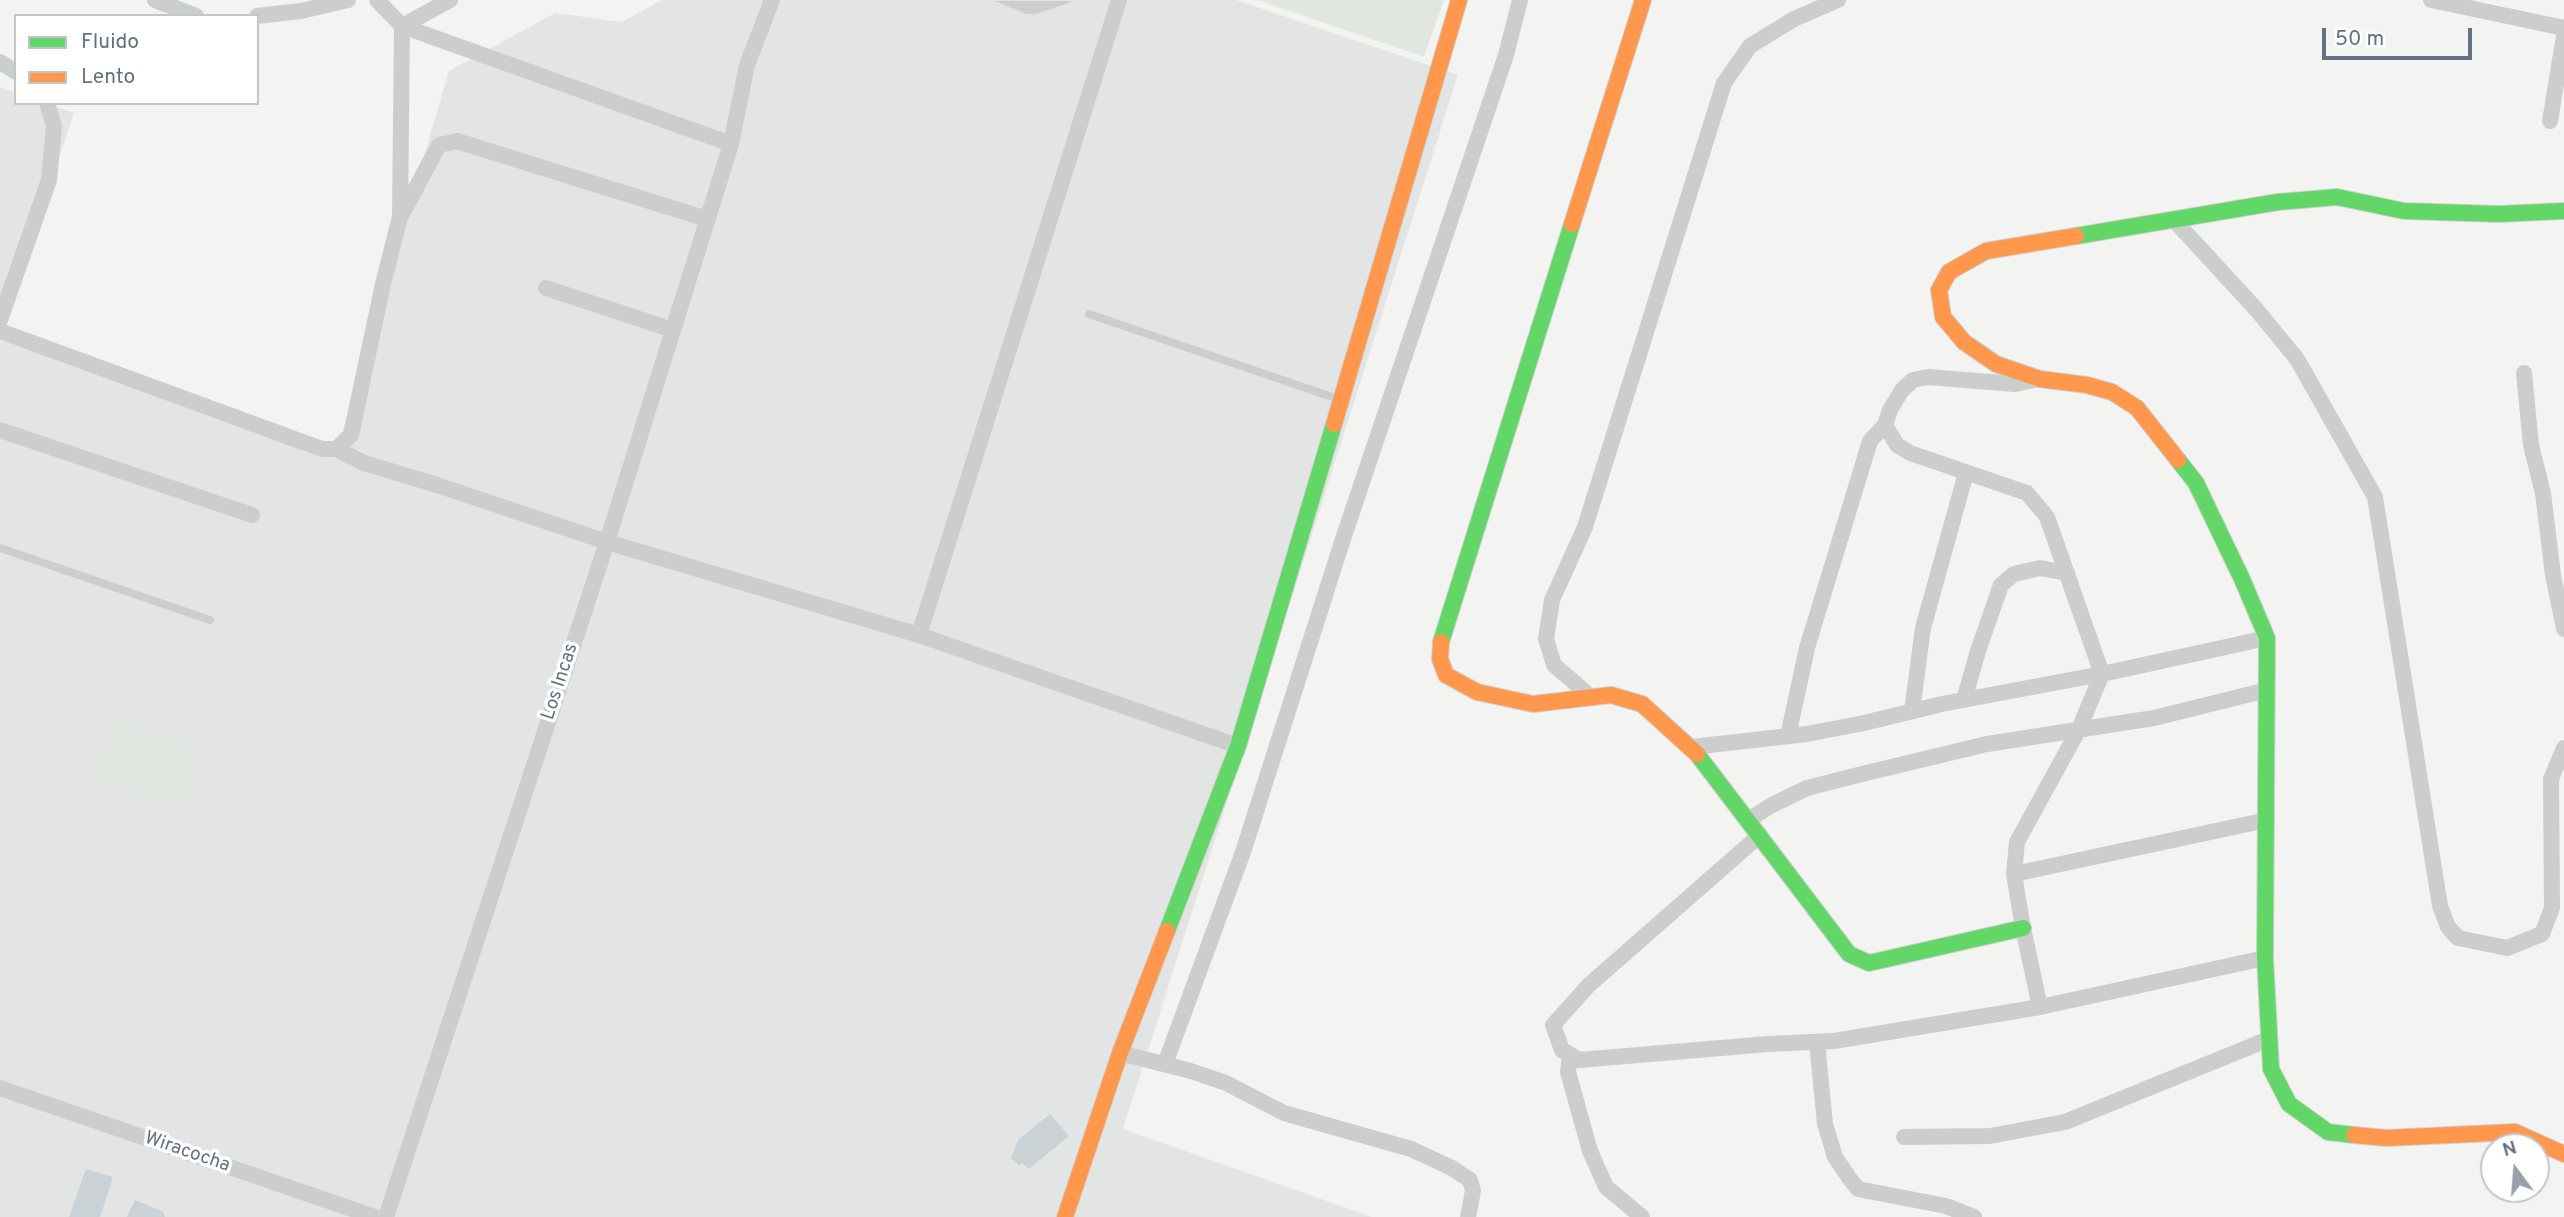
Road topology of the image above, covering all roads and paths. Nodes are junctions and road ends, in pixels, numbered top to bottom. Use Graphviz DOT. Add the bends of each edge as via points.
graph roads {
  1 [pos="155,0"];
  2 [pos="348,0"];
  3 [pos="377,0"];
  4 [pos="450,0"];
  5 [pos="772,0"];
  6 [pos="1119,0"];
  7 [pos="1459,0"];
  8 [pos="1520,0"];
  9 [pos="1643,0"];
  10 [pos="1838,0"];
  11 [pos="2431,0"];
  12 [pos="192,14"];
  13 [pos="259,16"];
  14 [pos="401,26"];
  15 [pos="2564,28"];
  16 [pos="2564,36"];
  17 [pos="48,105"];
  18 [pos="2550,121"];
  19 [pos="731,144"];
  20 [pos="2564,211"];
  21 [pos="400,217"];
  22 [pos="707,219"];
  23 [pos="2174,220"];
  24 [pos="546,288"];
  25 [pos="1089,314"];
  26 [pos="0,320"];
  27 [pos="673,330"];
  28 [pos="0,331"];
  29 [pos="2524,373"];
  30 [pos="2040,379"];
  31 [pos="1340,400"];
  32 [pos="1885,425"];
  33 [pos="0,430"];
  34 [pos="337,449"];
  35 [pos="1966,473"];
  36 [pos="252,515"];
  37 [pos="607,542"];
  38 [pos="0,548"];
  39 [pos="2067,573"];
  40 [pos="211,620"];
  41 [pos="2564,629"];
  42 [pos="919,635"];
  43 [pos="2267,638"];
  44 [pos="2102,674"];
  45 [pos="2267,690"];
  46 [pos="1590,696"];
  47 [pos="1964,700"];
  48 [pos="1912,711"];
  49 [pos="2079,729"];
  50 [pos="1788,736"];
  51 [pos="1238,746"];
  52 [pos="1692,747"];
  53 [pos="2564,748"];
  54 [pos="1748,820"];
  55 [pos="2267,820"];
  56 [pos="1760,835"];
  57 [pos="2014,874"];
  58 [pos="2023,928"];
  59 [pos="2265,958"];
  60 [pos="2040,1007"];
  61 [pos="2269,1040"];
  62 [pos="1817,1042"];
  63 [pos="1120,1053"];
  64 [pos="1570,1055"];
  65 [pos="1166,1064"];
  66 [pos="0,1088"];
  67 [pos="1904,1137"];
  68 [pos="2564,1154"];
  69 [pos="375,1217"];
  70 [pos="386,1217"];
  71 [pos="1065,1217"];
  72 [pos="1468,1217"];
  73 [pos="1642,1217"];
  74 [pos="1974,1217"];
  1 -- 12 [label="street"];
  2 -- 13 [label="street"];
  3 -- 14 [label="street"];
  4 -- 14 [label="street"];
  5 -- 19 [label="street, Los Incas" via="747,65"];
  6 -- 42 [label="street"];
  7 -- 31 [label="street"];
  8 -- 65 [label="street" via="1506,55 1242,852"];
  9 -- 46 [label="street" via="1441,641 1440,659 1446,675 1477,692 1533,704"];
  10 -- 46 [label="street" via="1794,19 1750,46 1724,83 1585,527 1552,600 1546,639 1554,665"];
  11 -- 15 [label="street"];
  14 -- 19 [label="street"];
  14 -- 21 [label="street"];
  16 -- 18 [label="street"];
  17 -- 26 [label="street" via="54,126 49,180"];
  19 -- 22 [label="street, Los Incas"];
  20 -- 23 [label="street" via="2404,211 2336,197"];
  21 -- 22 [label="street" via="439,145 457,141"];
  21 -- 34 [label="street" via="351,435"];
  22 -- 27 [label="street, Los Incas"];
  23 -- 30 [label="street" via="1986,251 1949,272 1940,290 1942,317 1964,342 1996,364"];
  23 -- 53 [label="street" via="2297,359 2375,497 2440,906 2458,938 2507,948 2543,934 2552,908 2552,779"];
  24 -- 27 [label="street"];
  25 -- 31 [label="lane"];
  27 -- 37 [label="street, Los Incas"];
  28 -- 34 [label="street" via="322,449"];
  29 -- 41 [label="street" via="2531,445"];
  30 -- 32 [label="street" via="2015,383 1913,380 1902,390"];
  30 -- 43 [label="street" via="2112,392 2137,408 2196,483"];
  31 -- 51 [label="street"];
  32 -- 35 [label="street" via="1897,446"];
  32 -- 50 [label="street" via="1870,441 1807,648"];
  33 -- 36 [label="street"];
  34 -- 37 [label="street" via="364,463"];
  35 -- 39 [label="street" via="2027,493 2047,517"];
  35 -- 48 [label="street" via="1923,628"];
  37 -- 42 [label="street"];
  37 -- 70 [label="street, Los Incas"];
  38 -- 40 [label="lane"];
  39 -- 44 [label="street"];
  39 -- 47 [label="street" via="2040,568 2014,574 2001,585"];
  42 -- 51 [label="street"];
  43 -- 44 [label="street"];
  43 -- 45 [label="street"];
  44 -- 47 [label="street"];
  44 -- 49 [label="street"];
  45 -- 49 [label="street" via="2154,718"];
  45 -- 55 [label="street"];
  46 -- 52 [label="street" via="1611,695 1642,704"];
  47 -- 48 [label="street"];
  48 -- 50 [label="street"];
  49 -- 54 [label="street" via="1987,744 1807,788"];
  49 -- 57 [label="street" via="2017,842"];
  50 -- 52 [label="street"];
  51 -- 63 [label="street"];
  52 -- 54 [label="street"];
  54 -- 56 [label="street"];
  55 -- 57 [label="street"];
  55 -- 59 [label="street"];
  56 -- 58 [label="street" via="1849,954 1869,963"];
  56 -- 64 [label="street" via="1589,985 1553,1025 1562,1050"];
  57 -- 58 [label="street"];
  58 -- 60 [label="street"];
  59 -- 60 [label="street"];
  59 -- 61 [label="street"];
  60 -- 62 [label="street"];
  61 -- 67 [label="street" via="2065,1122 1990,1136"];
  61 -- 68 [label="street" via="2271,1069 2289,1104 2328,1132 2386,1138 2515,1132"];
  62 -- 64 [label="street" via="1579,1060"];
  62 -- 74 [label="street" via="1825,1124 1835,1157 1858,1189 1946,1206"];
  63 -- 65 [label="street"];
  63 -- 71 [label="street"];
  64 -- 73 [label="street" via="1568,1072 1590,1151 1606,1187"];
  65 -- 72 [label="street" via="1226,1083 1284,1112 1411,1149 1452,1168 1470,1180 1473,1191"];
  66 -- 69 [label="street, Wiracocha"];
}
